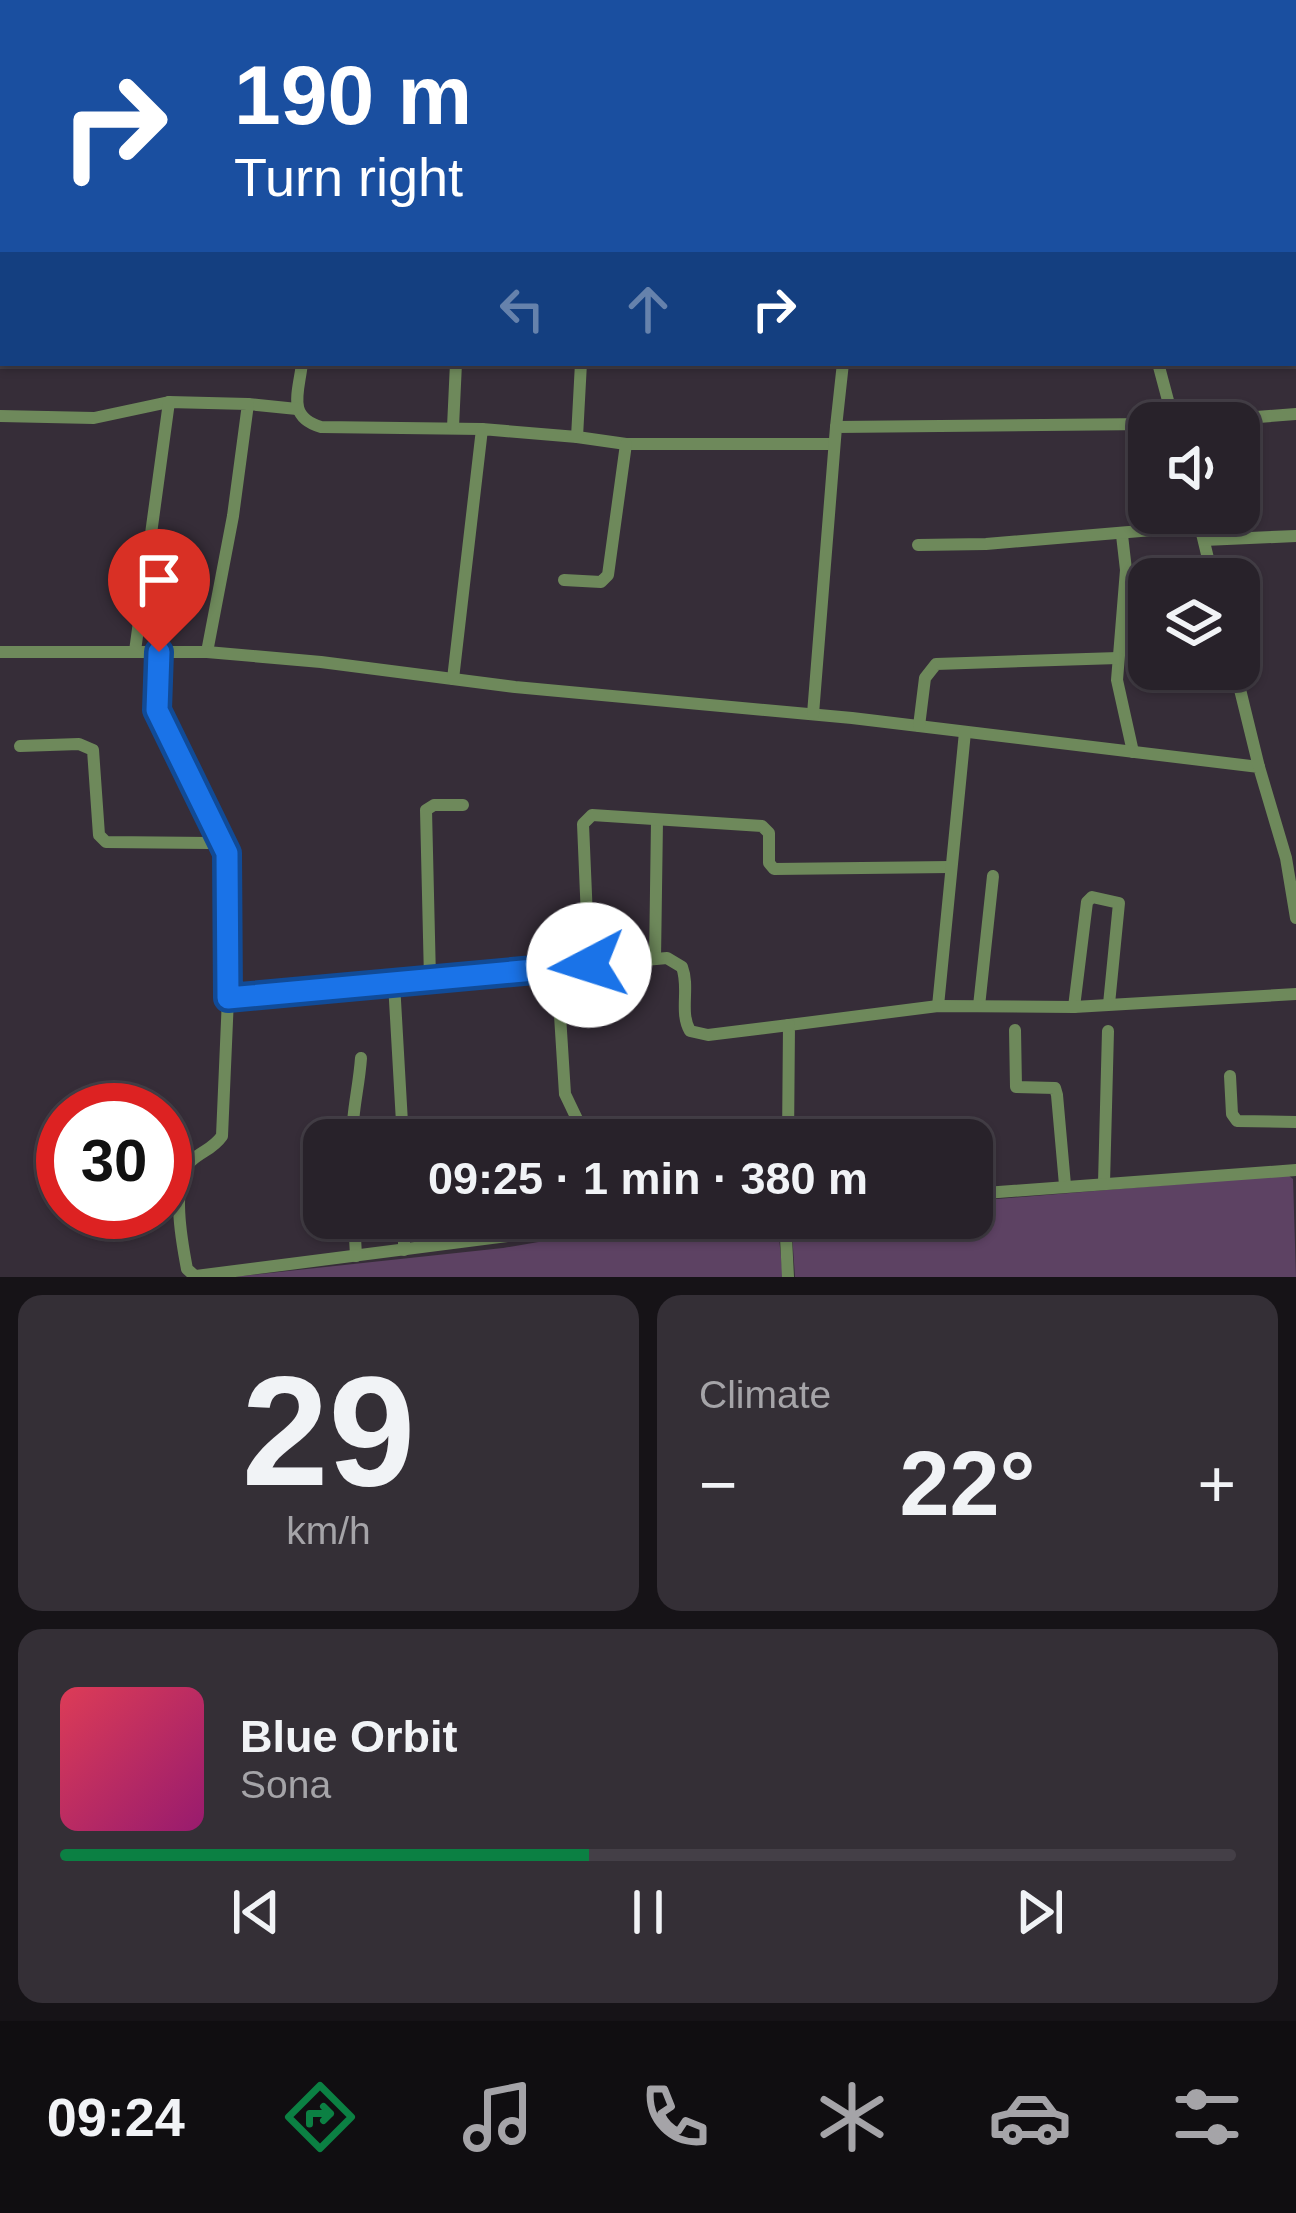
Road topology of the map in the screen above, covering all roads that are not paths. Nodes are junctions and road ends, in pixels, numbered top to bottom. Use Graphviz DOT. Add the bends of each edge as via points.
graph roads {
  1 [pos="302,366"];
  2 [pos="456,366"];
  3 [pos="581,366"];
  4 [pos="843,366"];
  5 [pos="1159,366"];
  6 [pos="169,402"];
  7 [pos="1170,402"];
  8 [pos="248,404"];
  9 [pos="297,409"];
  10 [pos="1296,414"];
  11 [pos="0,416"];
  12 [pos="1260,417"];
  13 [pos="1128,424"];
  14 [pos="453,427"];
  15 [pos="836,427"];
  16 [pos="482,429"];
  17 [pos="577,437"];
  18 [pos="626,444"];
  19 [pos="834,444"];
  20 [pos="1260,532"];
  21 [pos="1131,534"];
  22 [pos="1122,535"];
  23 [pos="1296,536"];
  24 [pos="918,545"];
  25 [pos="564,580"];
  26 [pos="135,651"];
  27 [pos="0,652"];
  28 [pos="159,652"];
  29 [pos="207,652"];
  30 [pos="1118,658"];
  31 [pos="453,679"];
  32 [pos="1240,690"];
  33 [pos="813,714"];
  34 [pos="919,726"];
  35 [pos="965,731"];
  36 [pos="20,746"];
  37 [pos="1133,752"];
  38 [pos="1259,766"];
  39 [pos="463,806"];
  40 [pos="657,821"];
  41 [pos="224,848"];
  42 [pos="950,868"];
  43 [pos="993,876"];
  44 [pos="1296,918"];
  45 [pos="656,959"];
  46 [pos="589,965"];
  47 [pos="557,968"];
  48 [pos="430,980"];
  49 [pos="394,982"];
  50 [pos="1296,994"];
  51 [pos="228,998"];
  52 [pos="1109,1004"];
  53 [pos="938,1006"];
  54 [pos="979,1006"];
  55 [pos="1074,1007"];
  56 [pos="789,1025"];
  57 [pos="1015,1030"];
  58 [pos="1108,1031"];
  59 [pos="361,1058"];
  60 [pos="1230,1076"];
  61 [pos="352,1119"];
  62 [pos="402,1119"];
  63 [pos="577,1119"];
  64 [pos="788,1119"];
  65 [pos="1296,1122"];
  66 [pos="1296,1170"];
  67 [pos="1103,1183"];
  68 [pos="1065,1185"];
  69 [pos="993,1192"];
  70 [pos="355,1239"];
  71 [pos="404,1239"];
  72 [pos="489,1239"];
  73 [pos="786,1239"];
  74 [pos="404,1250"];
  75 [pos="356,1256"];
  76 [pos="196,1277"];
  77 [pos="788,1277"];
  1 -- 9 [label="street"];
  2 -- 14 [label="street"];
  3 -- 17 [label="street"];
  4 -- 15 [label="street"];
  5 -- 7 [label="street"];
  6 -- 8 [label="street"];
  6 -- 11 [label="street" via="94,418"];
  6 -- 26 [label="street"];
  8 -- 9 [label="street"];
  8 -- 29 [label="street"];
  9 -- 14 [label="street" via="321,427"];
  10 -- 12 [label="street"];
  13 -- 15 [label="street"];
  14 -- 16 [label="street"];
  15 -- 19 [label="street"];
  16 -- 17 [label="street"];
  16 -- 31 [label="street"];
  17 -- 18 [label="street"];
  18 -- 19 [label="street"];
  18 -- 25 [label="street" via="608,575 601,582"];
  19 -- 33 [label="street"];
  20 -- 23 [label="street"];
  21 -- 22 [label="street"];
  22 -- 24 [label="street"];
  22 -- 30 [label="street"];
  26 -- 27 [label="street"];
  26 -- 28 [label="street"];
  28 -- 29 [label="street"];
  28 -- 41 [label="street" via="157,710"];
  29 -- 31 [label="street"];
  30 -- 34 [label="street" via="936,664"];
  30 -- 37 [label="street"];
  31 -- 33 [label="street"];
  32 -- 38 [label="street"];
  33 -- 34 [label="street"];
  34 -- 35 [label="street"];
  35 -- 37 [label="street"];
  35 -- 42 [label="street"];
  36 -- 41 [label="street" via="93,750 98,835 106,842"];
  37 -- 38 [label="street"];
  38 -- 44 [label="street"];
  39 -- 48 [label="street" via="427,810"];
  40 -- 42 [label="street" via="762,826 774,869"];
  40 -- 45 [label="street"];
  40 -- 46 [label="street" via="584,820"];
  41 -- 51 [label="street"];
  42 -- 53 [label="street"];
  43 -- 54 [label="street"];
  45 -- 46 [label="street"];
  45 -- 56 [label="street" via="682,967 685,1021 694,1033"];
  46 -- 47 [label="street"];
  47 -- 48 [label="street"];
  47 -- 63 [label="street" via="565,1094"];
  48 -- 49 [label="street"];
  49 -- 51 [label="street"];
  49 -- 62 [label="street"];
  50 -- 52 [label="street"];
  51 -- 76 [label="street" via="221,1136 181,1178 181,1233"];
  52 -- 55 [label="street"];
  52 -- 55 [label="street" via="1119,903 1092,897"];
  53 -- 54 [label="street"];
  53 -- 56 [label="street"];
  54 -- 55 [label="street"];
  56 -- 64 [label="street"];
  57 -- 68 [label="street" via="1016,1087 1054,1088 1057,1095"];
  58 -- 67 [label="street"];
  59 -- 61 [label="street"];
  60 -- 65 [label="street" via="1237,1121"];
  66 -- 67 [label="street"];
  67 -- 68 [label="street"];
  68 -- 69 [label="street"];
  70 -- 75 [label="street"];
  71 -- 74 [label="street"];
  72 -- 74 [label="street"];
  73 -- 77 [label="street"];
  74 -- 75 [label="street"];
  75 -- 76 [label="street"];
}
